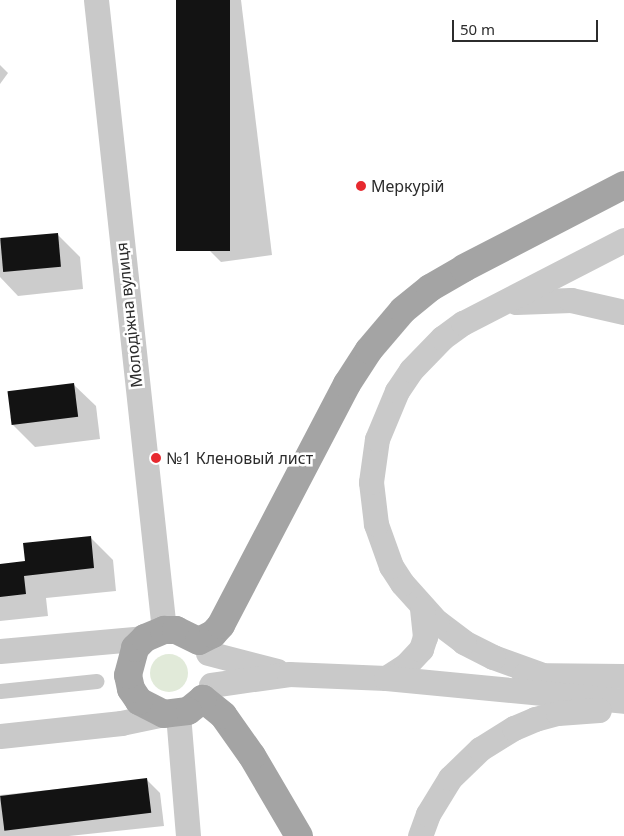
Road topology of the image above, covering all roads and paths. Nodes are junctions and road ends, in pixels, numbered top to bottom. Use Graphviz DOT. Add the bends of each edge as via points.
graph roads {
  1 [pos="96,0"];
  2 [pos="624,186"];
  3 [pos="624,240"];
  4 [pos="490,310"];
  5 [pos="624,312"];
  6 [pos="422,608"];
  7 [pos="154,634"];
  8 [pos="204,647"];
  9 [pos="0,651"];
  10 [pos="289,674"];
  11 [pos="540,674"];
  12 [pos="624,676"];
  13 [pos="386,678"];
  14 [pos="96,681"];
  15 [pos="0,691"];
  16 [pos="207,692"];
  17 [pos="624,700"];
  18 [pos="624,708"];
  19 [pos="171,714"];
  20 [pos="0,736"];
  21 [pos="188,836"];
  22 [pos="299,836"];
  23 [pos="420,836"];
  1 -- 7 [label="street, Молодіжна вулиця"];
  2 -- 8 [label="main road" via="430,288 392,322 347,384 221,625"];
  3 -- 4 [label="street"];
  4 -- 5 [label="street" via="528,299 551,298"];
  4 -- 6 [label="street" via="442,338 411,370 397,391 377,439 371,482 376,524 391,566"];
  6 -- 11 [label="street" via="464,642 493,657"];
  6 -- 13 [label="street" via="424,637 421,649"];
  7 -- 8 [label="main road" via="176,630"];
  7 -- 9 [label="street"];
  7 -- 19 [label="main road" via="129,661 131,689 151,710"];
  8 -- 10 [label="street"];
  8 -- 16 [label="street" via="213,668"];
  10 -- 13 [label="street"];
  10 -- 16 [label="street"];
  11 -- 12 [label="street"];
  11 -- 13 [label="street"];
  13 -- 17 [label="street"];
  14 -- 15 [label="street"];
  16 -- 19 [label="main road"];
  16 -- 22 [label="main road" via="238,734"];
  18 -- 23 [label="street" via="558,713 514,728 496,738 450,778 428,814"];
  19 -- 20 [label="street" via="121,723"];
  19 -- 21 [label="street"];
}
